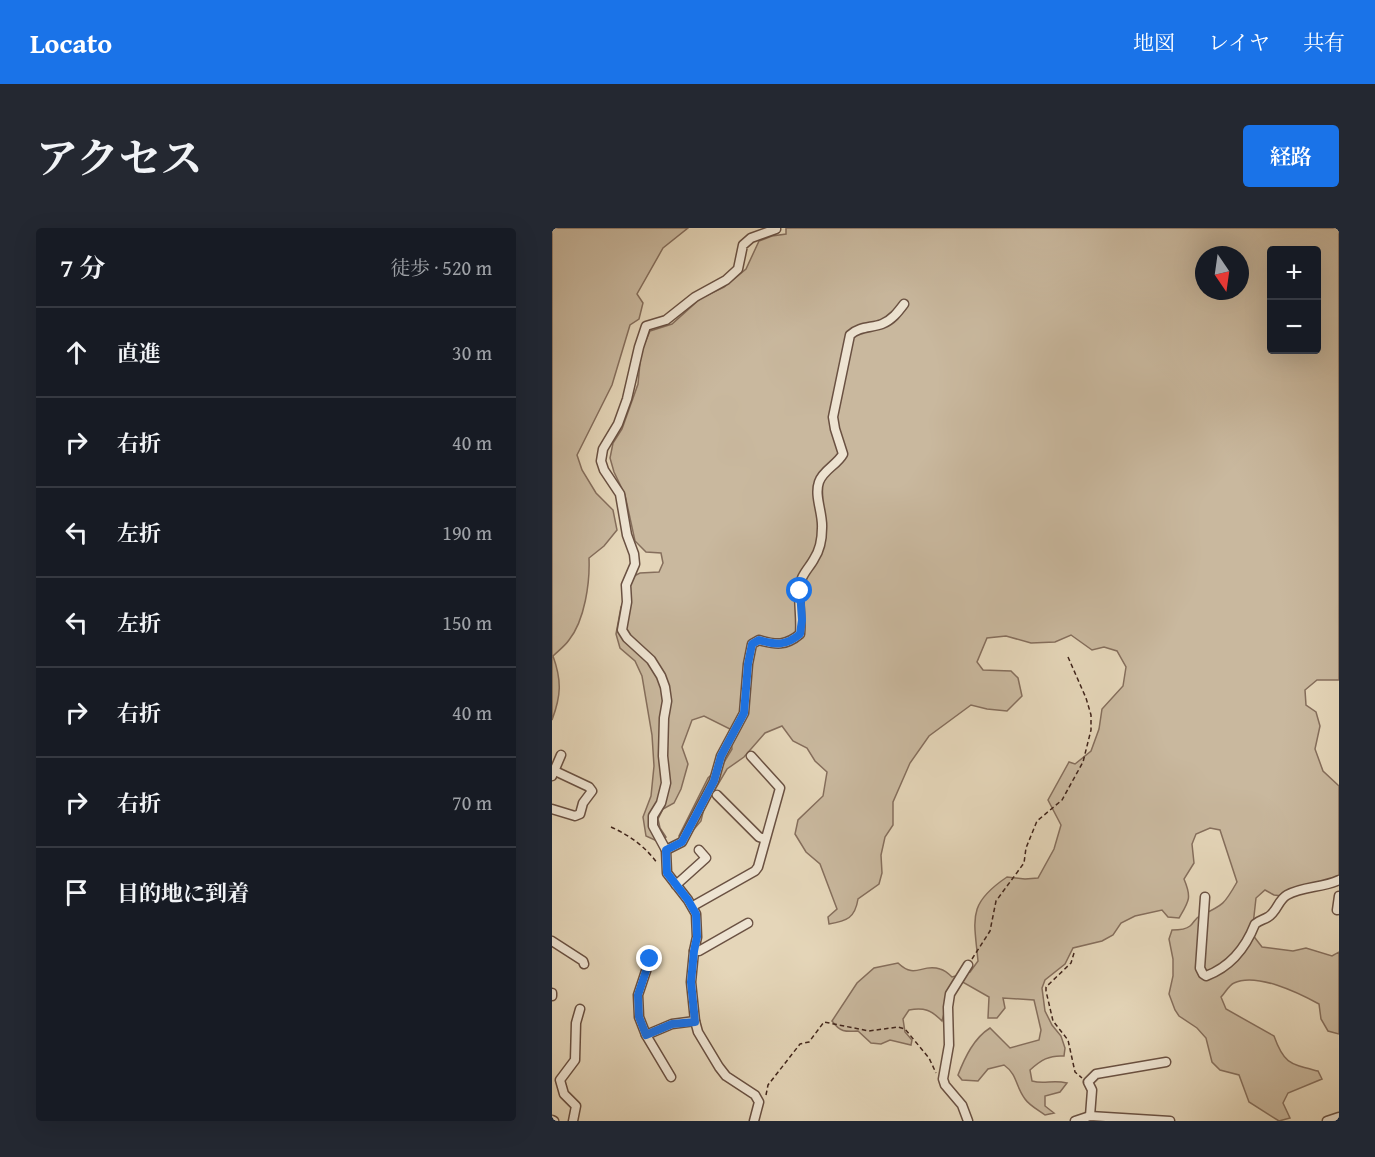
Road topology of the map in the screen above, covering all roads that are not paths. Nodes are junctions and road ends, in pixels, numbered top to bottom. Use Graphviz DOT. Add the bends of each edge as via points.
graph roads {
  1 [pos="776,229"];
  2 [pos="904,304"];
  3 [pos="561,755"];
  4 [pos="751,756"];
  5 [pos="554,773"];
  6 [pos="717,795"];
  7 [pos="552,809"];
  8 [pos="765,839"];
  9 [pos="666,850"];
  10 [pos="699,850"];
  11 [pos="1339,880"];
  12 [pos="676,885"];
  13 [pos="1339,896"];
  14 [pos="1205,897"];
  15 [pos="693,906"];
  16 [pos="1336,910"];
  17 [pos="748,923"];
  18 [pos="552,941"];
  19 [pos="694,951"];
  20 [pos="650,959"];
  21 [pos="584,964"];
  22 [pos="968,965"];
  23 [pos="580,1009"];
  24 [pos="695,1022"];
  25 [pos="646,1035"];
  26 [pos="1166,1062"];
  27 [pos="671,1077"];
  28 [pos="1090,1116"];
  29 [pos="1339,1117"];
  30 [pos="573,1121"];
  31 [pos="754,1121"];
  32 [pos="968,1121"];
  33 [pos="1075,1121"];
  34 [pos="1170,1121"];
  35 [pos="1327,1121"];
  1 -- 9 [label="street" via="751,237 743,245 738,269 726,280 695,297 666,320 646,326 618,424 603,449 601,461 620,494 635,564 626,585 622,630 651,660 665,687 666,783 653,826"];
  2 -- 9 [label="street" via="884,324 850,335 834,417 843,454 819,481 822,527 816,556 803,577 800,591 800,634 786,644 759,640 752,644 744,713 682,842"];
  3 -- 5 [label="street"];
  4 -- 8 [label="street" via="780,788"];
  5 -- 7 [label="street" via="592,791 580,814"];
  6 -- 8 [label="street"];
  8 -- 15 [label="street" via="754,871"];
  9 -- 12 [label="street" via="667,873"];
  10 -- 12 [label="street" via="706,858"];
  11 -- 14 [label="street" via="1282,898 1269,917 1255,924 1240,952 1206,976 1200,968"];
  12 -- 15 [label="street"];
  13 -- 16 [label="street"];
  15 -- 19 [label="street" via="697,937"];
  17 -- 19 [label="street"];
  18 -- 21 [label="street"];
  19 -- 24 [label="street" via="691,982"];
  20 -- 25 [label="street" via="638,995 639,1017"];
  22 -- 32 [label="street" via="950,994 950,1045 943,1077"];
  23 -- 30 [label="street" via="575,1059 560,1080 564,1094 576,1106"];
  24 -- 25 [label="street" via="672,1024"];
  24 -- 31 [label="street" via="726,1076 755,1095 759,1102"];
  25 -- 27 [label="street"];
  26 -- 28 [label="street" via="1096,1074 1088,1082 1092,1090"];
  28 -- 33 [label="street"];
  28 -- 34 [label="street"];
  29 -- 35 [label="street"];
}
